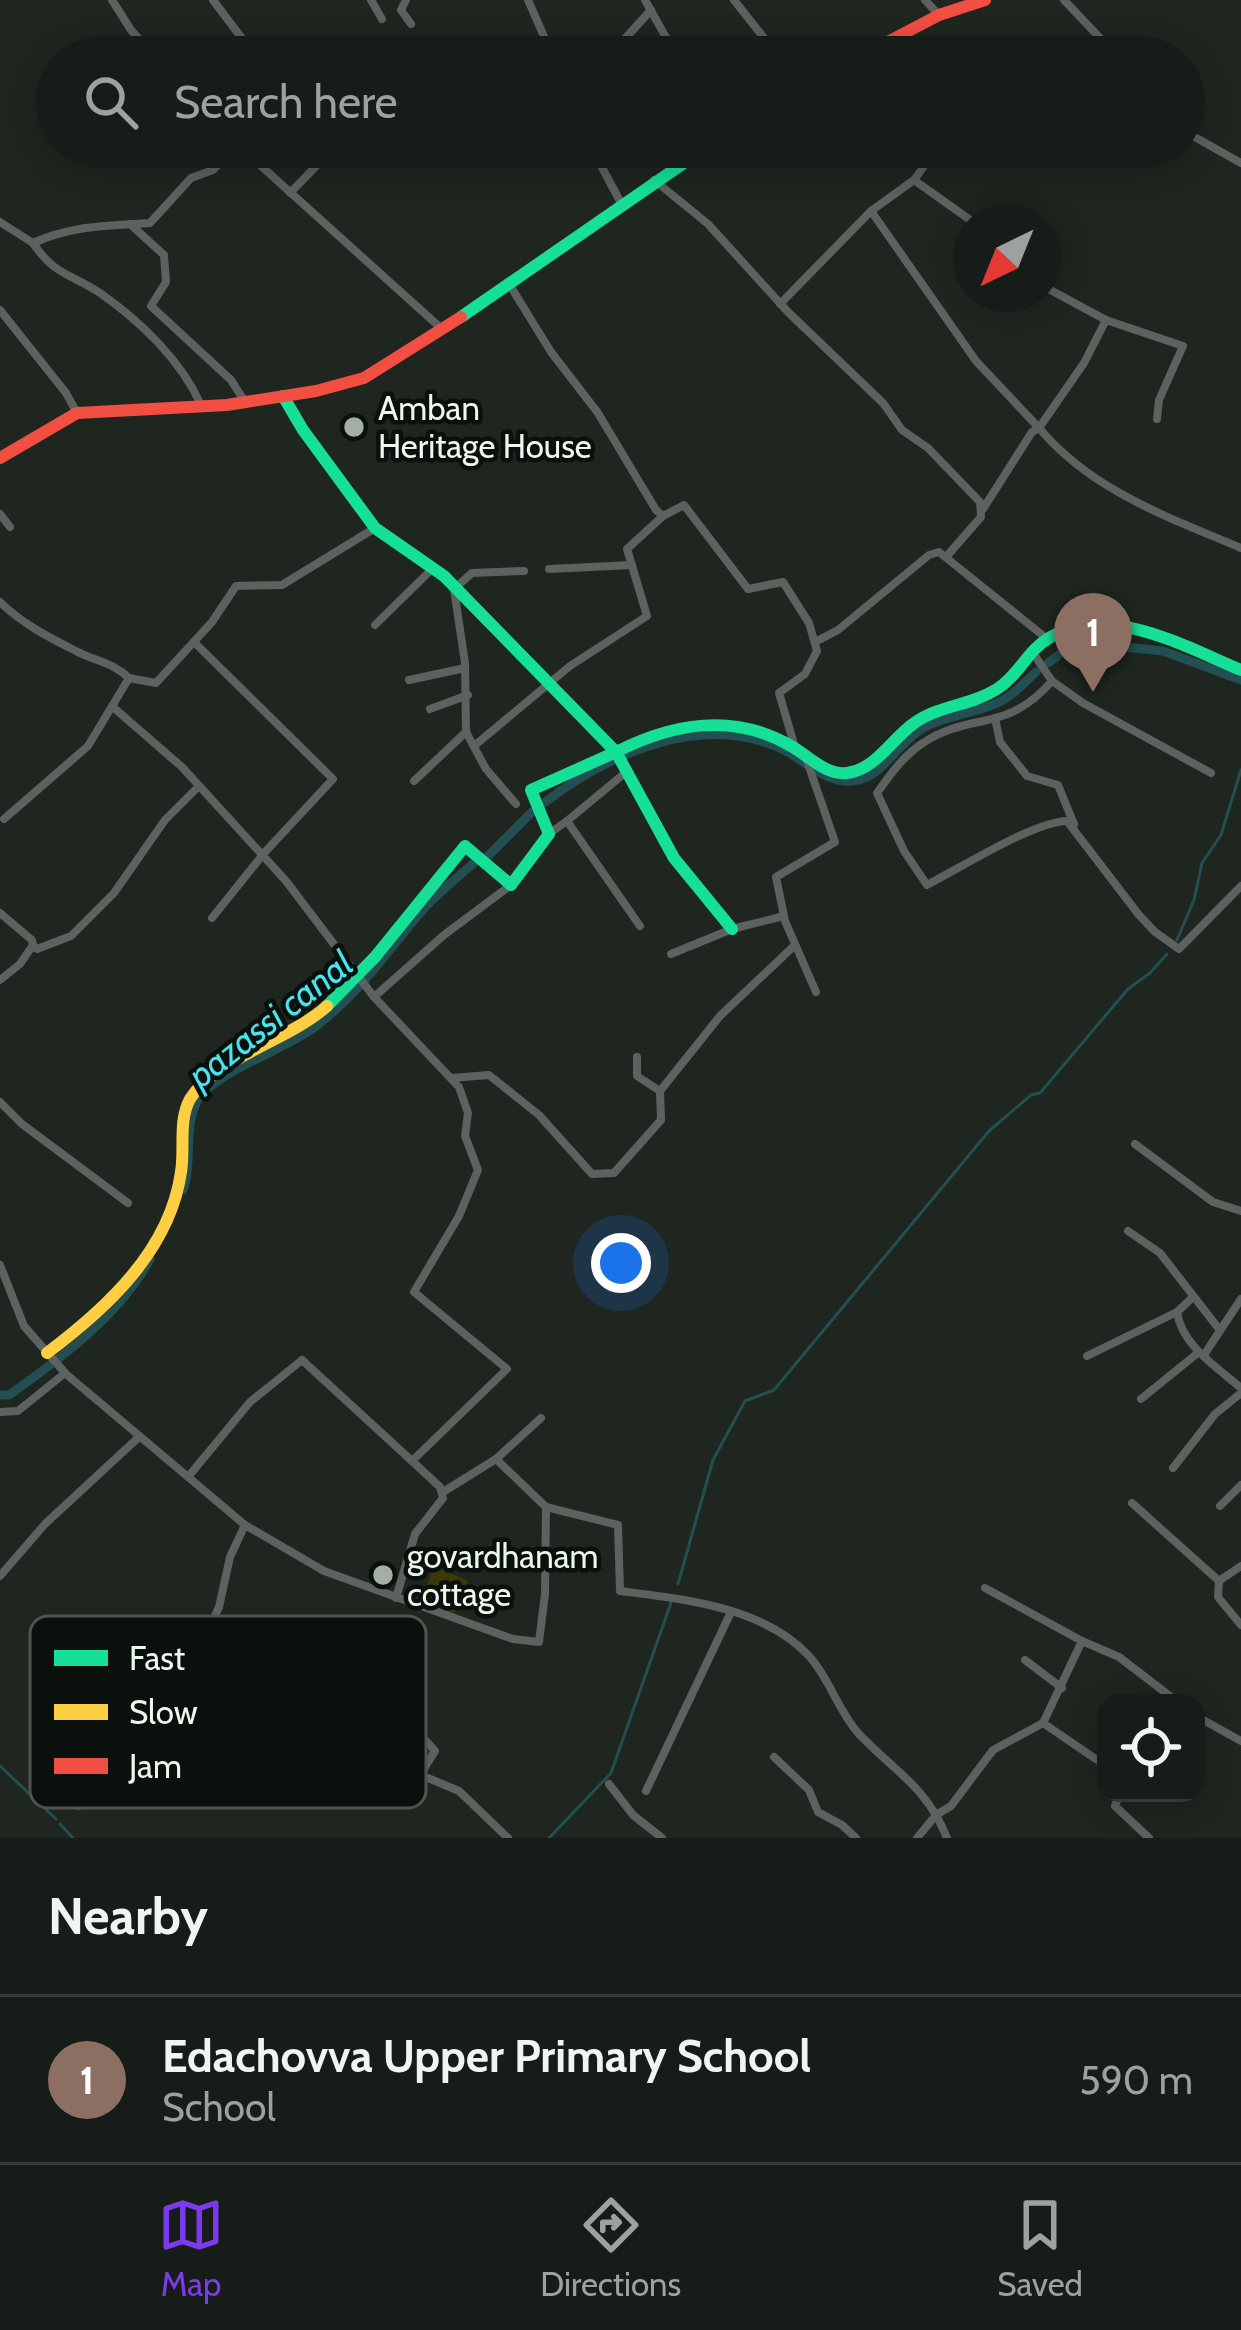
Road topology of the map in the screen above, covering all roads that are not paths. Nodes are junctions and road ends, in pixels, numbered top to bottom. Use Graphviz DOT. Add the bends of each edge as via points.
graph roads {
  1 [pos="112,0"];
  2 [pos="213,0"];
  3 [pos="371,0"];
  4 [pos="406,0"];
  5 [pos="528,0"];
  6 [pos="645,0"];
  7 [pos="734,0"];
  8 [pos="925,0"];
  9 [pos="985,0"];
  10 [pos="1064,0"];
  11 [pos="651,10"];
  12 [pos="939,15"];
  13 [pos="382,19"];
  14 [pos="411,24"];
  15 [pos="136,36"];
  16 [pos="240,36"];
  17 [pos="544,36"];
  18 [pos="627,36"];
  19 [pos="665,36"];
  20 [pos="762,36"];
  21 [pos="896,36"];
  22 [pos="1098,36"];
  23 [pos="1205,143"];
  24 [pos="1241,163"];
  25 [pos="215,168"];
  26 [pos="262,168"];
  27 [pos="314,168"];
  28 [pos="602,168"];
  29 [pos="673,168"];
  30 [pos="923,168"];
  31 [pos="654,180"];
  32 [pos="914,180"];
  33 [pos="290,193"];
  34 [pos="622,204"];
  35 [pos="953,208"];
  36 [pos="872,211"];
  37 [pos="0,222"];
  38 [pos="130,224"];
  39 [pos="32,243"];
  40 [pos="510,286"];
  41 [pos="1061,296"];
  42 [pos="781,304"];
  43 [pos="0,310"];
  44 [pos="1106,320"];
  45 [pos="443,331"];
  46 [pos="283,396"];
  47 [pos="245,402"];
  48 [pos="201,406"];
  49 [pos="77,413"];
  50 [pos="1157,419"];
  51 [pos="1039,428"];
  52 [pos="2,452"];
  53 [pos="982,510"];
  54 [pos="0,514"];
  55 [pos="663,516"];
  56 [pos="10,527"];
  57 [pos="375,528"];
  58 [pos="1241,548"];
  59 [pos="946,557"];
  60 [pos="632,565"];
  61 [pos="432,568"];
  62 [pos="549,569"];
  63 [pos="524,571"];
  64 [pos="454,589"];
  65 [pos="0,602"];
  66 [pos="375,625"];
  67 [pos="1047,639"];
  68 [pos="194,642"];
  69 [pos="814,643"];
  70 [pos="1033,653"];
  71 [pos="466,668"];
  72 [pos="1241,670"];
  73 [pos="129,678"];
  74 [pos="409,680"];
  75 [pos="1052,681"];
  76 [pos="551,686"];
  77 [pos="468,695"];
  78 [pos="114,708"];
  79 [pos="430,709"];
  80 [pos="995,718"];
  81 [pos="466,732"];
  82 [pos="473,746"];
  83 [pos="616,753"];
  84 [pos="802,754"];
  85 [pos="1211,772"];
  86 [pos="625,773"];
  87 [pos="414,782"];
  88 [pos="198,787"];
  89 [pos="516,804"];
  90 [pos="2,818"];
  91 [pos="567,821"];
  92 [pos="1074,826"];
  93 [pos="549,834"];
  94 [pos="261,857"];
  95 [pos="511,885"];
  96 [pos="1241,886"];
  97 [pos="0,913"];
  98 [pos="784,916"];
  99 [pos="212,918"];
  100 [pos="640,926"];
  101 [pos="732,928"];
  102 [pos="32,945"];
  103 [pos="795,945"];
  104 [pos="671,955"];
  105 [pos="358,976"];
  106 [pos="0,980"];
  107 [pos="816,992"];
  108 [pos="371,994"];
  109 [pos="637,1057"];
  110 [pos="452,1078"];
  111 [pos="660,1091"];
  112 [pos="0,1102"];
  113 [pos="1135,1144"];
  114 [pos="128,1203"];
  115 [pos="1241,1211"];
  116 [pos="1128,1231"];
  117 [pos="0,1265"];
  118 [pos="1192,1298"];
  119 [pos="1241,1300"];
  120 [pos="1177,1312"];
  121 [pos="1219,1329"];
  122 [pos="1201,1354"];
  123 [pos="1087,1356"];
  124 [pos="52,1359"];
  125 [pos="64,1372"];
  126 [pos="1241,1391"];
  127 [pos="1141,1399"];
  128 [pos="0,1412"];
  129 [pos="541,1418"];
  130 [pos="139,1437"];
  131 [pos="496,1459"];
  132 [pos="412,1461"];
  133 [pos="1173,1468"];
  134 [pos="188,1477"];
  135 [pos="1241,1485"];
  136 [pos="443,1492"];
  137 [pos="1132,1503"];
  138 [pos="1220,1506"];
  139 [pos="546,1507"];
  140 [pos="245,1525"];
  141 [pos="1241,1566"];
  142 [pos="0,1576"];
  143 [pos="1219,1581"];
  144 [pos="985,1588"];
  145 [pos="396,1598"];
  146 [pos="731,1612"];
  147 [pos="214,1616"];
  148 [pos="1241,1624"];
  149 [pos="1082,1641"];
  150 [pos="1025,1660"];
  151 [pos="1062,1688"];
  152 [pos="1166,1694"];
  153 [pos="1205,1721"];
  154 [pos="1042,1723"];
  155 [pos="426,1741"];
  156 [pos="1241,1741"];
  157 [pos="774,1757"];
  158 [pos="1097,1760"];
  159 [pos="426,1765"];
  160 [pos="426,1778"];
  161 [pos="609,1784"];
  162 [pos="646,1791"];
  163 [pos="1117,1802"];
  164 [pos="936,1816"];
  165 [pos="508,1838"];
  166 [pos="662,1838"];
  167 [pos="856,1838"];
  168 [pos="917,1838"];
  169 [pos="947,1838"];
  170 [pos="1149,1838"];
  1 -- 15 [label="street"];
  2 -- 16 [label="street"];
  3 -- 13 [label="street"];
  4 -- 14 [label="street" via="401,10"];
  5 -- 17 [label="street"];
  6 -- 11 [label="street"];
  7 -- 20 [label="street"];
  8 -- 12 [label="street"];
  9 -- 12 [label="street"];
  10 -- 22 [label="street"];
  11 -- 18 [label="street"];
  11 -- 19 [label="street"];
  12 -- 21 [label="street"];
  23 -- 24 [label="street"];
  25 -- 38 [label="street" via="190,178 150,223"];
  26 -- 33 [label="street"];
  27 -- 33 [label="street"];
  28 -- 34 [label="street"];
  29 -- 31 [label="street"];
  30 -- 32 [label="street"];
  31 -- 34 [label="street"];
  31 -- 42 [label="street" via="708,224"];
  32 -- 35 [label="street"];
  32 -- 36 [label="street"];
  33 -- 45 [label="street"];
  34 -- 40 [label="street"];
  36 -- 42 [label="street"];
  36 -- 51 [label="street" via="976,361"];
  37 -- 39 [label="street"];
  38 -- 39 [label="street" via="63,230"];
  38 -- 47 [label="street" via="164,255 166,282 151,306"];
  39 -- 48 [label="street" via="48,266 98,292 147,332"];
  40 -- 45 [label="street"];
  40 -- 55 [label="street"];
  41 -- 44 [label="street"];
  42 -- 53 [label="street"];
  43 -- 49 [label="street"];
  44 -- 50 [label="street" via="1183,346"];
  44 -- 51 [label="street"];
  45 -- 46 [label="street" via="364,378"];
  46 -- 47 [label="street"];
  46 -- 57 [label="street"];
  47 -- 48 [label="street"];
  48 -- 49 [label="street"];
  49 -- 52 [label="street"];
  51 -- 53 [label="street"];
  51 -- 58 [label="street" via="1126,500"];
  53 -- 59 [label="street"];
  54 -- 56 [label="street"];
  55 -- 60 [label="street" via="627,549"];
  55 -- 69 [label="street" via="684,505 748,590 783,582"];
  57 -- 61 [label="street"];
  57 -- 68 [label="street" via="282,585 236,586"];
  59 -- 67 [label="street"];
  59 -- 69 [label="street" via="929,555"];
  60 -- 62 [label="street"];
  60 -- 76 [label="street" via="647,616"];
  61 -- 64 [label="street"];
  61 -- 66 [label="street"];
  63 -- 64 [label="street" via="472,573"];
  64 -- 71 [label="street"];
  64 -- 76 [label="street"];
  65 -- 73 [label="street"];
  67 -- 70 [label="street"];
  67 -- 72 [label="street" via="1115,626"];
  68 -- 73 [label="street" via="157,683"];
  68 -- 94 [label="street" via="333,779"];
  69 -- 84 [label="street" via="805,674 778,693"];
  70 -- 75 [label="street"];
  70 -- 84 [label="street" via="1006,684 928,713 860,769 831,771"];
  71 -- 74 [label="street"];
  71 -- 77 [label="street"];
  73 -- 78 [label="street"];
  75 -- 80 [label="street" via="1034,702"];
  75 -- 85 [label="street"];
  76 -- 82 [label="street"];
  76 -- 83 [label="street"];
  77 -- 79 [label="street"];
  77 -- 81 [label="street"];
  78 -- 88 [label="street"];
  78 -- 90 [label="street" via="88,746"];
  80 -- 92 [label="street" via="1000,742 1027,776 1058,785"];
  80 -- 92 [label="street" via="925,741 877,793 920,876 927,885 1053,821"];
  81 -- 82 [label="street"];
  81 -- 87 [label="street"];
  82 -- 89 [label="street"];
  83 -- 84 [label="street" via="647,734 699,722 763,731"];
  83 -- 86 [label="street"];
  83 -- 93 [label="street" via="531,790"];
  84 -- 98 [label="street" via="835,842 776,877"];
  86 -- 91 [label="street"];
  86 -- 101 [label="street" via="674,858"];
  88 -- 94 [label="street"];
  88 -- 102 [label="street" via="75,932"];
  91 -- 93 [label="street"];
  91 -- 100 [label="street"];
  92 -- 96 [label="street" via="1139,915 1179,949"];
  93 -- 95 [label="street"];
  94 -- 99 [label="street"];
  94 -- 105 [label="street"];
  95 -- 105 [label="street" via="465,846"];
  95 -- 108 [label="street"];
  97 -- 102 [label="street"];
  98 -- 101 [label="street"];
  98 -- 103 [label="street"];
  101 -- 104 [label="street"];
  102 -- 106 [label="street"];
  103 -- 107 [label="street"];
  103 -- 111 [label="street" via="720,1016"];
  105 -- 108 [label="street"];
  105 -- 124 [label="street" via="281,1043 224,1067 190,1097 170,1212 117,1296"];
  108 -- 110 [label="street"];
  109 -- 111 [label="street" via="637,1076"];
  110 -- 111 [label="street" via="489,1075 592,1174 614,1173 661,1120"];
  110 -- 132 [label="street" via="478,1170 414,1292 507,1369"];
  112 -- 114 [label="street"];
  113 -- 115 [label="street" via="1213,1202"];
  116 -- 118 [label="street" via="1170,1264"];
  117 -- 124 [label="street" via="17,1315"];
  118 -- 120 [label="street"];
  118 -- 121 [label="street"];
  119 -- 121 [label="street"];
  120 -- 122 [label="street"];
  120 -- 123 [label="street"];
  121 -- 122 [label="street"];
  122 -- 126 [label="street"];
  122 -- 127 [label="street"];
  124 -- 125 [label="street"];
  125 -- 128 [label="street" via="17,1411"];
  125 -- 130 [label="street"];
  126 -- 133 [label="street"];
  129 -- 131 [label="street"];
  130 -- 134 [label="street"];
  130 -- 142 [label="street"];
  131 -- 136 [label="street"];
  131 -- 139 [label="street"];
  132 -- 134 [label="street" via="302,1360 250,1402"];
  132 -- 136 [label="street"];
  134 -- 140 [label="street"];
  135 -- 138 [label="street"];
  136 -- 145 [label="street" via="415,1534"];
  137 -- 143 [label="street"];
  139 -- 145 [label="street" via="539,1642"];
  139 -- 146 [label="street" via="618,1525 620,1591"];
  140 -- 145 [label="street" via="324,1571"];
  140 -- 147 [label="street"];
  141 -- 143 [label="street"];
  143 -- 148 [label="street" via="1218,1597"];
  144 -- 149 [label="street"];
  146 -- 162 [label="street"];
  146 -- 164 [label="street" via="808,1655 850,1723 918,1786"];
  149 -- 151 [label="street"];
  149 -- 152 [label="street" via="1119,1657"];
  150 -- 151 [label="street"];
  151 -- 154 [label="street"];
  153 -- 156 [label="street"];
  154 -- 158 [label="street"];
  154 -- 164 [label="street" via="993,1750"];
  155 -- 159 [label="street" via="435,1751"];
  157 -- 167 [label="street" via="809,1790 818,1812"];
  160 -- 165 [label="street" via="459,1791"];
  161 -- 166 [label="street"];
  163 -- 170 [label="street"];
  164 -- 168 [label="street"];
  164 -- 169 [label="street"];
}
